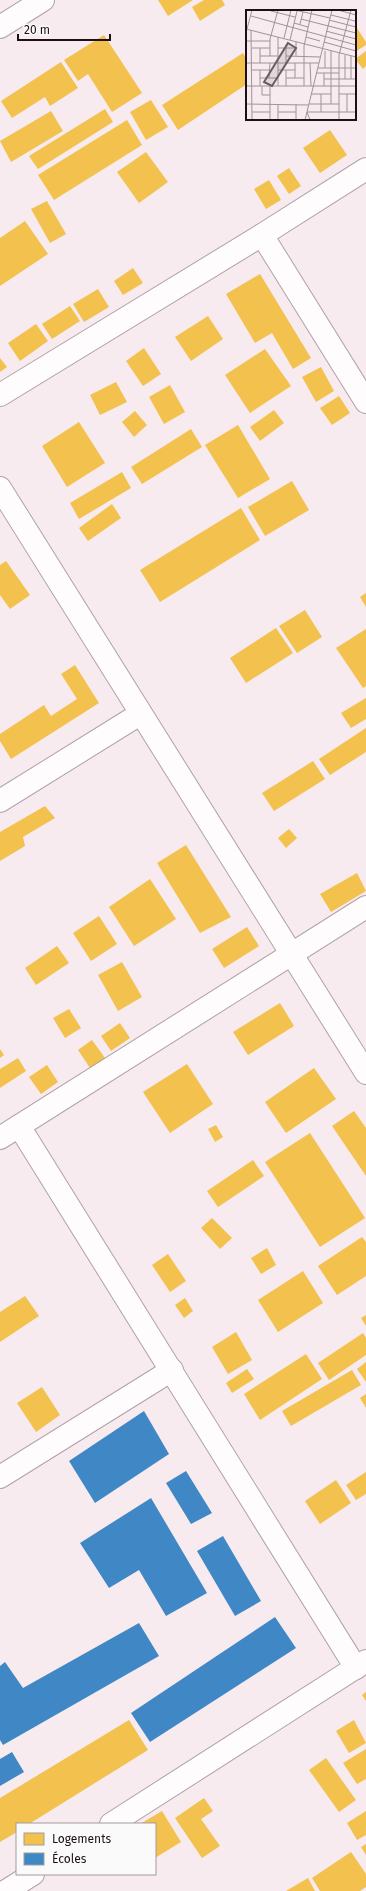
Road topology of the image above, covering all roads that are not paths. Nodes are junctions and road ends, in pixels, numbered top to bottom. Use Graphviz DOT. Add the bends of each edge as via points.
graph roads {
  1 [pos="43,0"];
  2 [pos="0,27"];
  3 [pos="366,169"];
  4 [pos="262,235"];
  5 [pos="0,395"];
  6 [pos="366,402"];
  7 [pos="0,488"];
  8 [pos="140,714"];
  9 [pos="0,801"];
  10 [pos="366,907"];
  11 [pos="291,952"];
  12 [pos="366,1073"];
  13 [pos="19,1126"];
  14 [pos="0,1138"];
  15 [pos="172,1370"];
  16 [pos="0,1477"];
  17 [pos="361,1665"];
  18 [pos="113,1823"];
  19 [pos="31,1875"];
  20 [pos="6,1891"];
  1 -- 2 [label="street"];
  3 -- 4 [label="street"];
  4 -- 5 [label="street"];
  4 -- 6 [label="street"];
  7 -- 8 [label="street"];
  8 -- 9 [label="street"];
  8 -- 11 [label="street"];
  10 -- 11 [label="street"];
  11 -- 12 [label="street"];
  11 -- 13 [label="street"];
  13 -- 14 [label="street"];
  13 -- 15 [label="street"];
  15 -- 16 [label="street"];
  15 -- 17 [label="street"];
  17 -- 18 [label="street"];
  19 -- 20 [label="street"];
}
